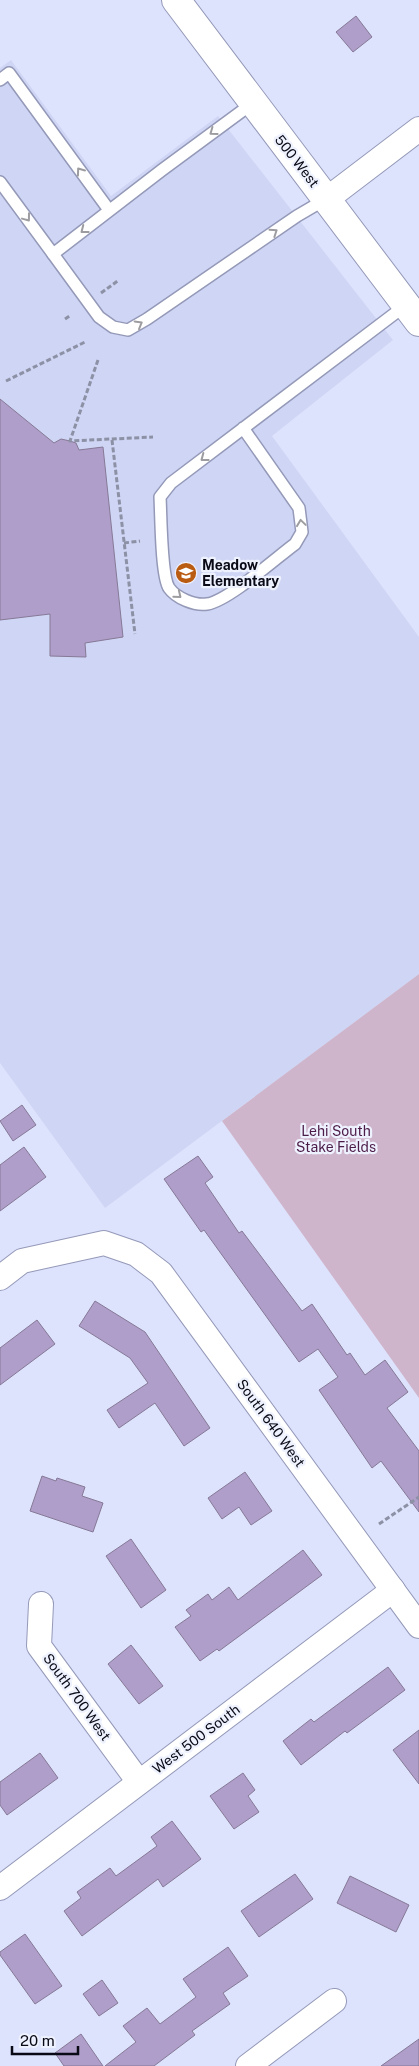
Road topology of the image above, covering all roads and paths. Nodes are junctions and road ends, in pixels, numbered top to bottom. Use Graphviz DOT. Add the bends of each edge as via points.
graph roads {
  1 [pos="176,0"];
  2 [pos="0,80"];
  3 [pos="253,104"];
  4 [pos="419,129"];
  5 [pos="0,182"];
  6 [pos="327,199"];
  7 [pos="109,210"];
  8 [pos="53,254"];
  9 [pos="119,280"];
  10 [pos="94,298"];
  11 [pos="413,314"];
  12 [pos="71,315"];
  13 [pos="65,319"];
  14 [pos="85,342"];
  15 [pos="98,360"];
  16 [pos="6,381"];
  17 [pos="243,428"];
  18 [pos="153,437"];
  19 [pos="112,440"];
  20 [pos="140,541"];
  21 [pos="124,543"];
  22 [pos="135,634"];
  23 [pos="0,1278"];
  24 [pos="419,1497"];
  25 [pos="379,1524"];
  26 [pos="393,1590"];
  27 [pos="42,1604"];
  28 [pos="419,1626"];
  29 [pos="139,1782"];
  30 [pos="0,1888"];
  31 [pos="334,2002"];
  32 [pos="248,2066"];
  1 -- 3 [label="street, 500 West"];
  7 -- 2 [label="lane, one-way" via="9,73"];
  3 -- 6 [label="street, 500 West"];
  3 -- 7 [label="lane, one-way"];
  4 -- 6 [label="street"];
  5 -- 8 [label="lane, one-way"];
  8 -- 6 [label="lane, one-way" via="99,317 113,327 128,330"];
  6 -- 11 [label="street, 500 West"];
  7 -- 8 [label="lane, one-way"];
  9 -- 10 [label="path"];
  11 -- 17 [label="lane"];
  12 -- 13 [label="path"];
  14 -- 16 [label="path"];
  15 -- 19 [label="path" via="70,441"];
  17 -- 17 [label="lane, one-way" via="171,483 160,497 163,562 169,588 185,600 206,604 226,596 295,544 302,532 299,508"];
  18 -- 19 [label="path"];
  19 -- 21 [label="path"];
  20 -- 21 [label="path"];
  21 -- 22 [label="path"];
  23 -- 26 [label="street, South 640 West" via="22,1261 104,1243 136,1254 161,1273"];
  24 -- 25 [label="path"];
  26 -- 28 [label="street, South 640 West"];
  26 -- 29 [label="street, West 500 South"];
  27 -- 29 [label="street, South 700 West" via="39,1646"];
  29 -- 30 [label="street, West 500 South"];
  31 -- 32 [label="street"];
}
